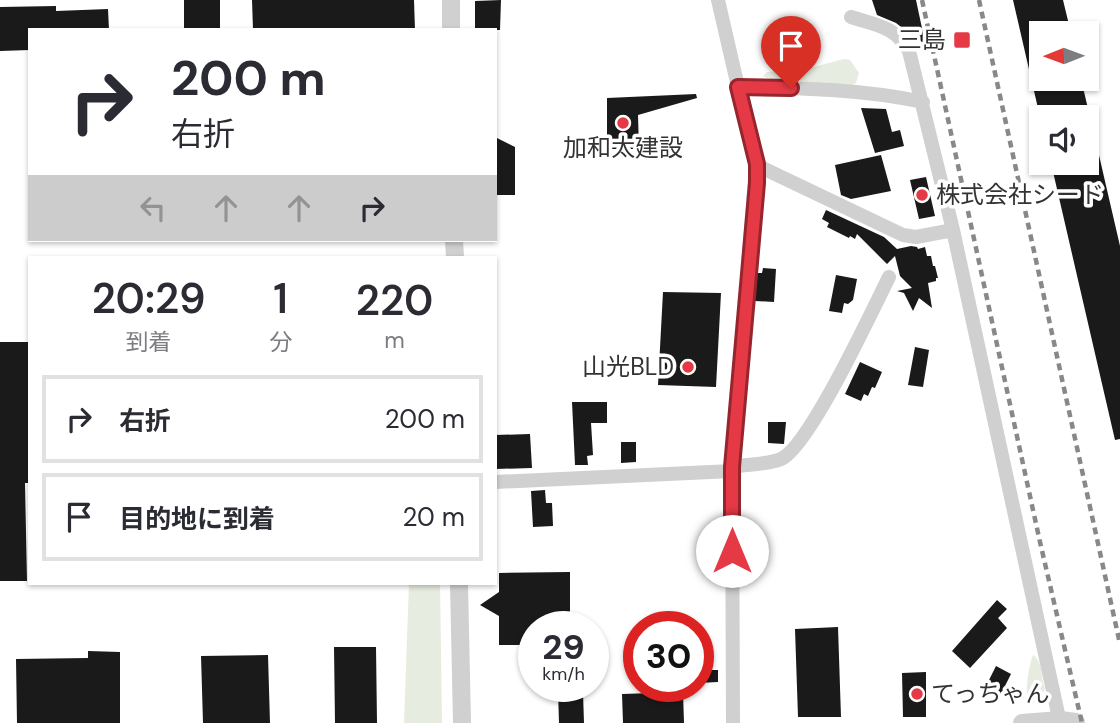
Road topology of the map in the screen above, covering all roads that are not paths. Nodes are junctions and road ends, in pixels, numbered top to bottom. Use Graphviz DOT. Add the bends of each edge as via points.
graph roads {
  1 [pos="451,0"];
  2 [pos="718,0"];
  3 [pos="851,17"];
  4 [pos="451,28"];
  5 [pos="738,87"];
  6 [pos="923,102"];
  7 [pos="757,164"];
  8 [pos="953,230"];
  9 [pos="889,278"];
  10 [pos="732,469"];
  11 [pos="497,482"];
  12 [pos="459,585"];
  13 [pos="1066,722"];
  14 [pos="462,723"];
  15 [pos="733,723"];
  16 [pos="1022,723"];
  1 -- 4 [label="street"];
  2 -- 5 [label="street"];
  3 -- 6 [label="street" via="901,37"];
  5 -- 6 [label="street" via="838,89"];
  5 -- 7 [label="street"];
  6 -- 8 [label="street"];
  7 -- 8 [label="street" via="903,235"];
  7 -- 10 [label="street"];
  8 -- 13 [label="street"];
  9 -- 10 [label="street" via="796,448 781,459"];
  10 -- 11 [label="street"];
  10 -- 15 [label="street"];
  12 -- 14 [label="street"];
  13 -- 16 [label="street"];
}
